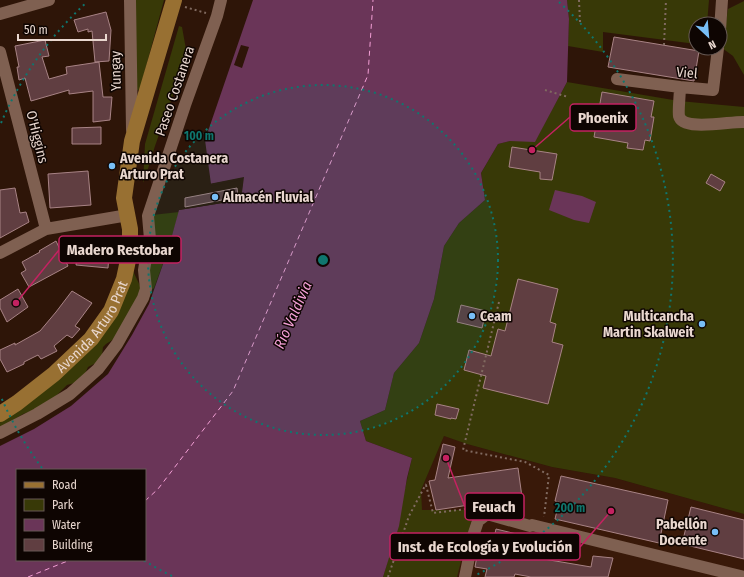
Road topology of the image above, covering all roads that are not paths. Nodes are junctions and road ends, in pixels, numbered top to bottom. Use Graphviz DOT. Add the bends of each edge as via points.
graph roads {
  1 [pos="49,0"];
  2 [pos="130,0"];
  3 [pos="221,0"];
  4 [pos="722,0"];
  5 [pos="173,2"];
  6 [pos="0,14"];
  7 [pos="721,16"];
  8 [pos="0,52"];
  9 [pos="717,56"];
  10 [pos="617,80"];
  11 [pos="680,87"];
  12 [pos="744,122"];
  13 [pos="132,141"];
  14 [pos="128,215"];
  15 [pos="46,229"];
  16 [pos="0,253"];
  17 [pos="0,414"];
  18 [pos="0,433"];
  19 [pos="466,577"];
  20 [pos="744,577"];
  1 -- 6 [label="street"];
  2 -- 13 [label="street, Yungay"];
  3 -- 18 [label="street, Paseo Costanera" via="148,216 150,239 144,270 146,289 137,310 117,344 98,369 70,394"];
  4 -- 7 [label="street"];
  5 -- 13 [label="main road, Avenida Arturo Prat"];
  8 -- 15 [label="street, O'Higgins"];
  9 -- 11 [label="street, Viel" via="713,90"];
  10 -- 11 [label="street, Viel"];
  11 -- 12 [label="street" via="679,116 683,122 695,125"];
  13 -- 14 [label="main road, Avenida Arturo Prat" via="124,198"];
  14 -- 15 [label="street"];
  14 -- 17 [label="main road, Avenida Arturo Prat" via="130,251 124,279 111,311 91,339 54,374"];
  15 -- 16 [label="street"];
  19 -- 20 [label="street" via="474,533 483,510 530,526"];
}
